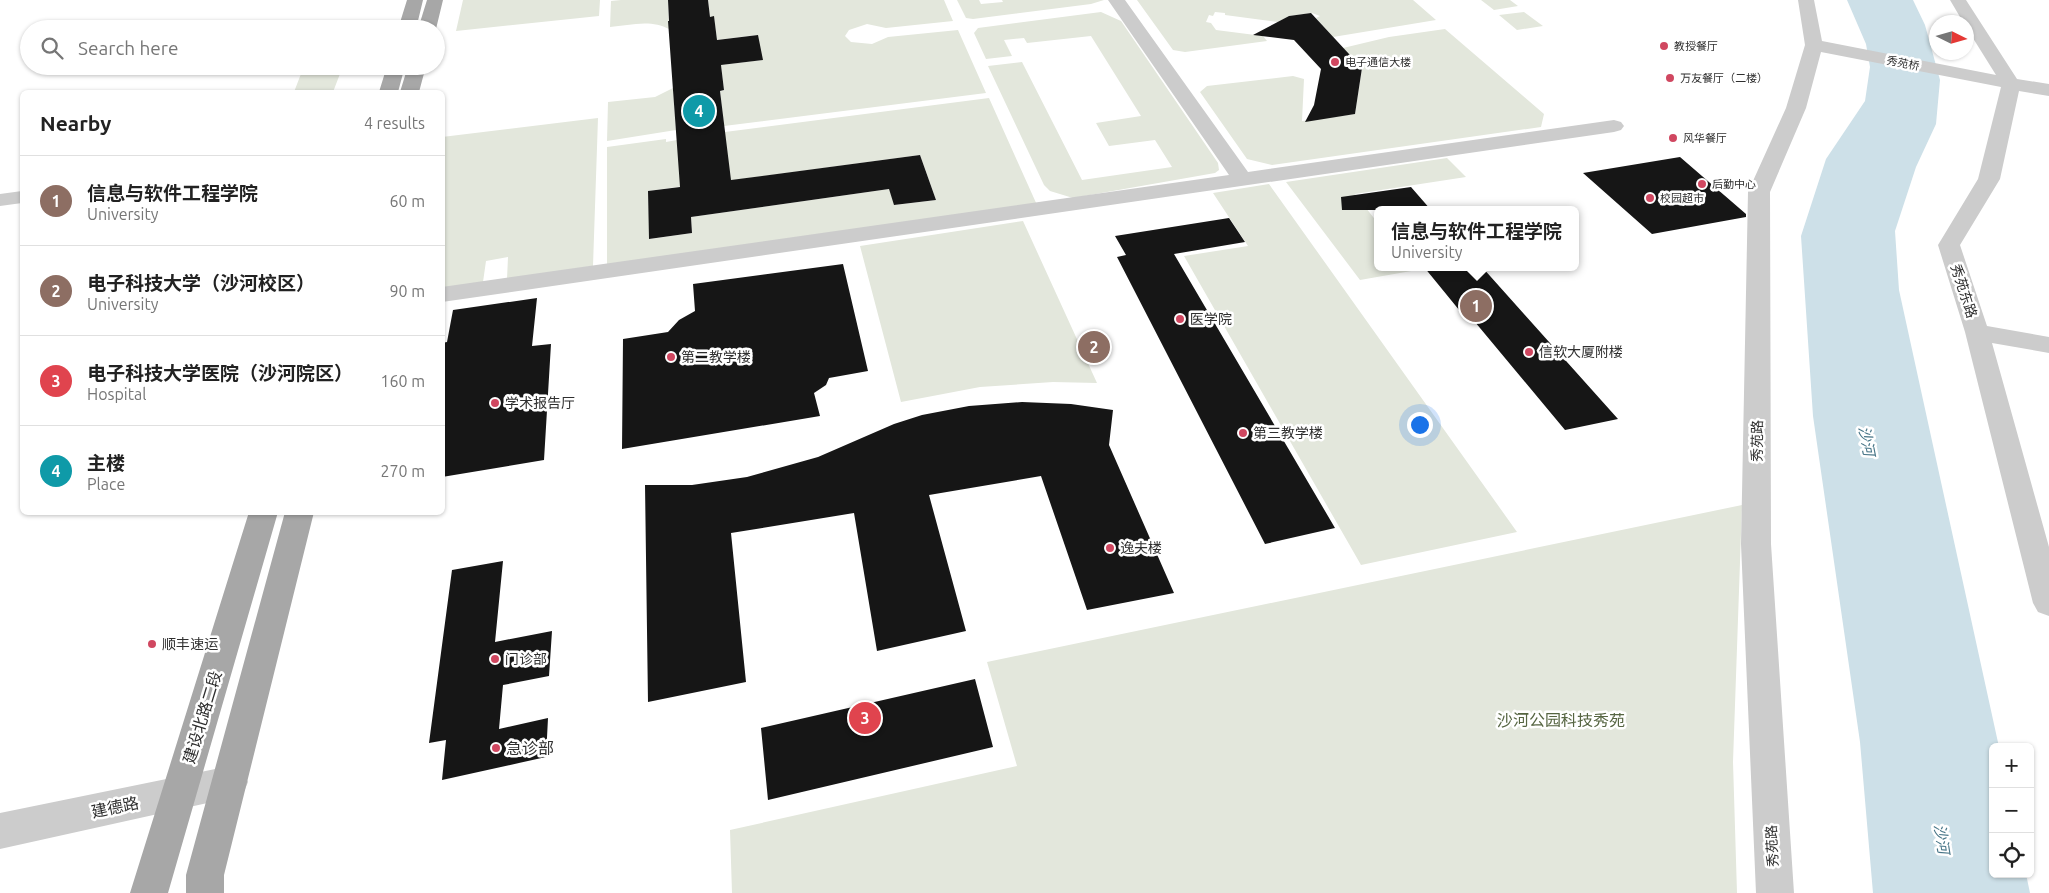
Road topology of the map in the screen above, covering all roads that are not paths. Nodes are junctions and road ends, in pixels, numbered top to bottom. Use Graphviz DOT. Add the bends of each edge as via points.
graph roads {
  1 [pos="415,0"];
  2 [pos="435,0"];
  3 [pos="1116,0"];
  4 [pos="1806,0"];
  5 [pos="1958,0"];
  6 [pos="409,20"];
  7 [pos="429,20"];
  8 [pos="1814,45"];
  9 [pos="394,75"];
  10 [pos="415,75"];
  11 [pos="2011,84"];
  12 [pos="390,90"];
  13 [pos="411,90"];
  14 [pos="2049,90"];
  15 [pos="1614,126"];
  16 [pos="1242,180"];
  17 [pos="20,197"];
  18 [pos="0,200"];
  19 [pos="445,295"];
  20 [pos="1977,332"];
  21 [pos="2049,344"];
  22 [pos="263,515"];
  23 [pos="299,515"];
  24 [pos="2049,603"];
  25 [pos="230,782"];
  26 [pos="179,794"];
  27 [pos="0,832"];
  28 [pos="149,893"];
  29 [pos="206,893"];
  30 [pos="1775,893"];
  1 -- 6 [label="main road"];
  2 -- 7 [label="main road"];
  3 -- 16 [label="street"];
  4 -- 8 [label="street, 秀苑路"];
  5 -- 11 [label="street"];
  8 -- 11 [label="street, 秀苑桥"];
  8 -- 30 [label="street, 秀苑路" via="1796,108 1759,192 1756,544"];
  9 -- 12 [label="main road"];
  10 -- 13 [label="main road"];
  11 -- 14 [label="street, 秀苑桥"];
  11 -- 20 [label="street, 秀苑东路" via="1988,178 1949,245"];
  15 -- 16 [label="street"];
  16 -- 19 [label="street"];
  17 -- 18 [label="street"];
  20 -- 21 [label="street"];
  20 -- 24 [label="street, 秀苑东路"];
  22 -- 26 [label="main road, 建设北路二段"];
  23 -- 25 [label="main road"];
  25 -- 26 [label="street, 建德路"];
  25 -- 29 [label="main road" via="205,875"];
  26 -- 27 [label="street, 建德路"];
  26 -- 28 [label="main road, 建设北路二段"];
}
